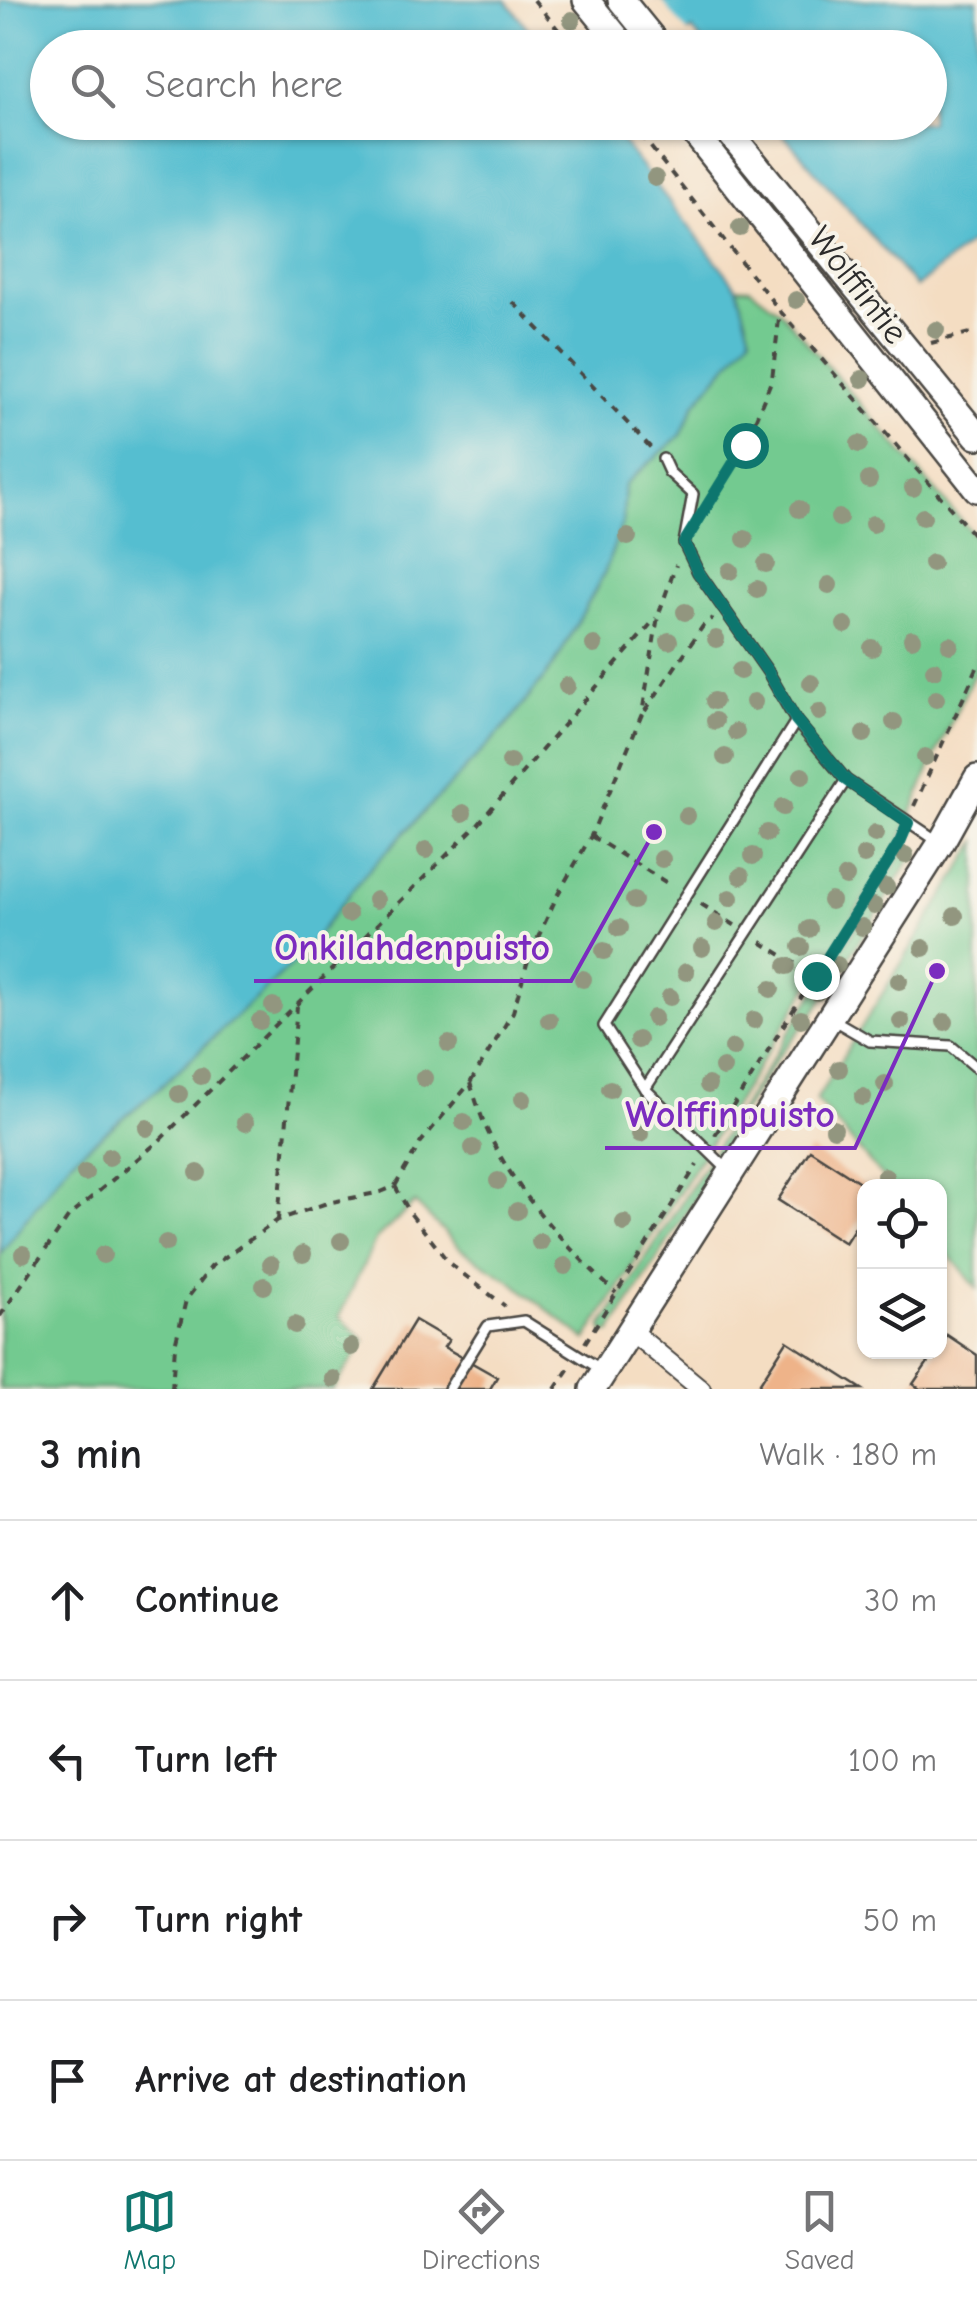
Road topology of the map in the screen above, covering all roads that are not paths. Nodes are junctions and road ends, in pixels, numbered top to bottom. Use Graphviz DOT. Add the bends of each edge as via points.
graph roads {
  1 [pos="586,0"];
  2 [pos="623,2"];
  3 [pos="610,30"];
  4 [pos="646,30"];
  5 [pos="700,140"];
  6 [pos="736,140"];
  7 [pos="977,436"];
  8 [pos="662,460"];
  9 [pos="977,489"];
  10 [pos="796,720"];
  11 [pos="977,778"];
  12 [pos="846,780"];
  13 [pos="941,843"];
  14 [pos="829,1018"];
  15 [pos="977,1068"];
  16 [pos="645,1089"];
  17 [pos="732,1172"];
  18 [pos="630,1331"];
  19 [pos="599,1380"];
  20 [pos="450,1389"];
  21 [pos="702,1389"];
  1 -- 3 [label="main road"];
  2 -- 4 [label="main road"];
  5 -- 9 [label="main road, Wolffintie"];
  6 -- 7 [label="main road, Wolffintie"];
  8 -- 10 [label="lane" via="693,494 684,543 698,572"];
  10 -- 12 [label="lane"];
  10 -- 16 [label="lane" via="604,1026"];
  11 -- 13 [label="main road"];
  12 -- 13 [label="lane"];
  12 -- 16 [label="lane"];
  13 -- 14 [label="main road"];
  14 -- 15 [label="lane" via="870,1041 951,1046"];
  14 -- 17 [label="main road"];
  16 -- 17 [label="lane"];
  17 -- 18 [label="main road"];
  18 -- 19 [label="main road"];
  18 -- 21 [label="street"];
  19 -- 20 [label="lane" via="578,1354 524,1320 488,1326"];
}
